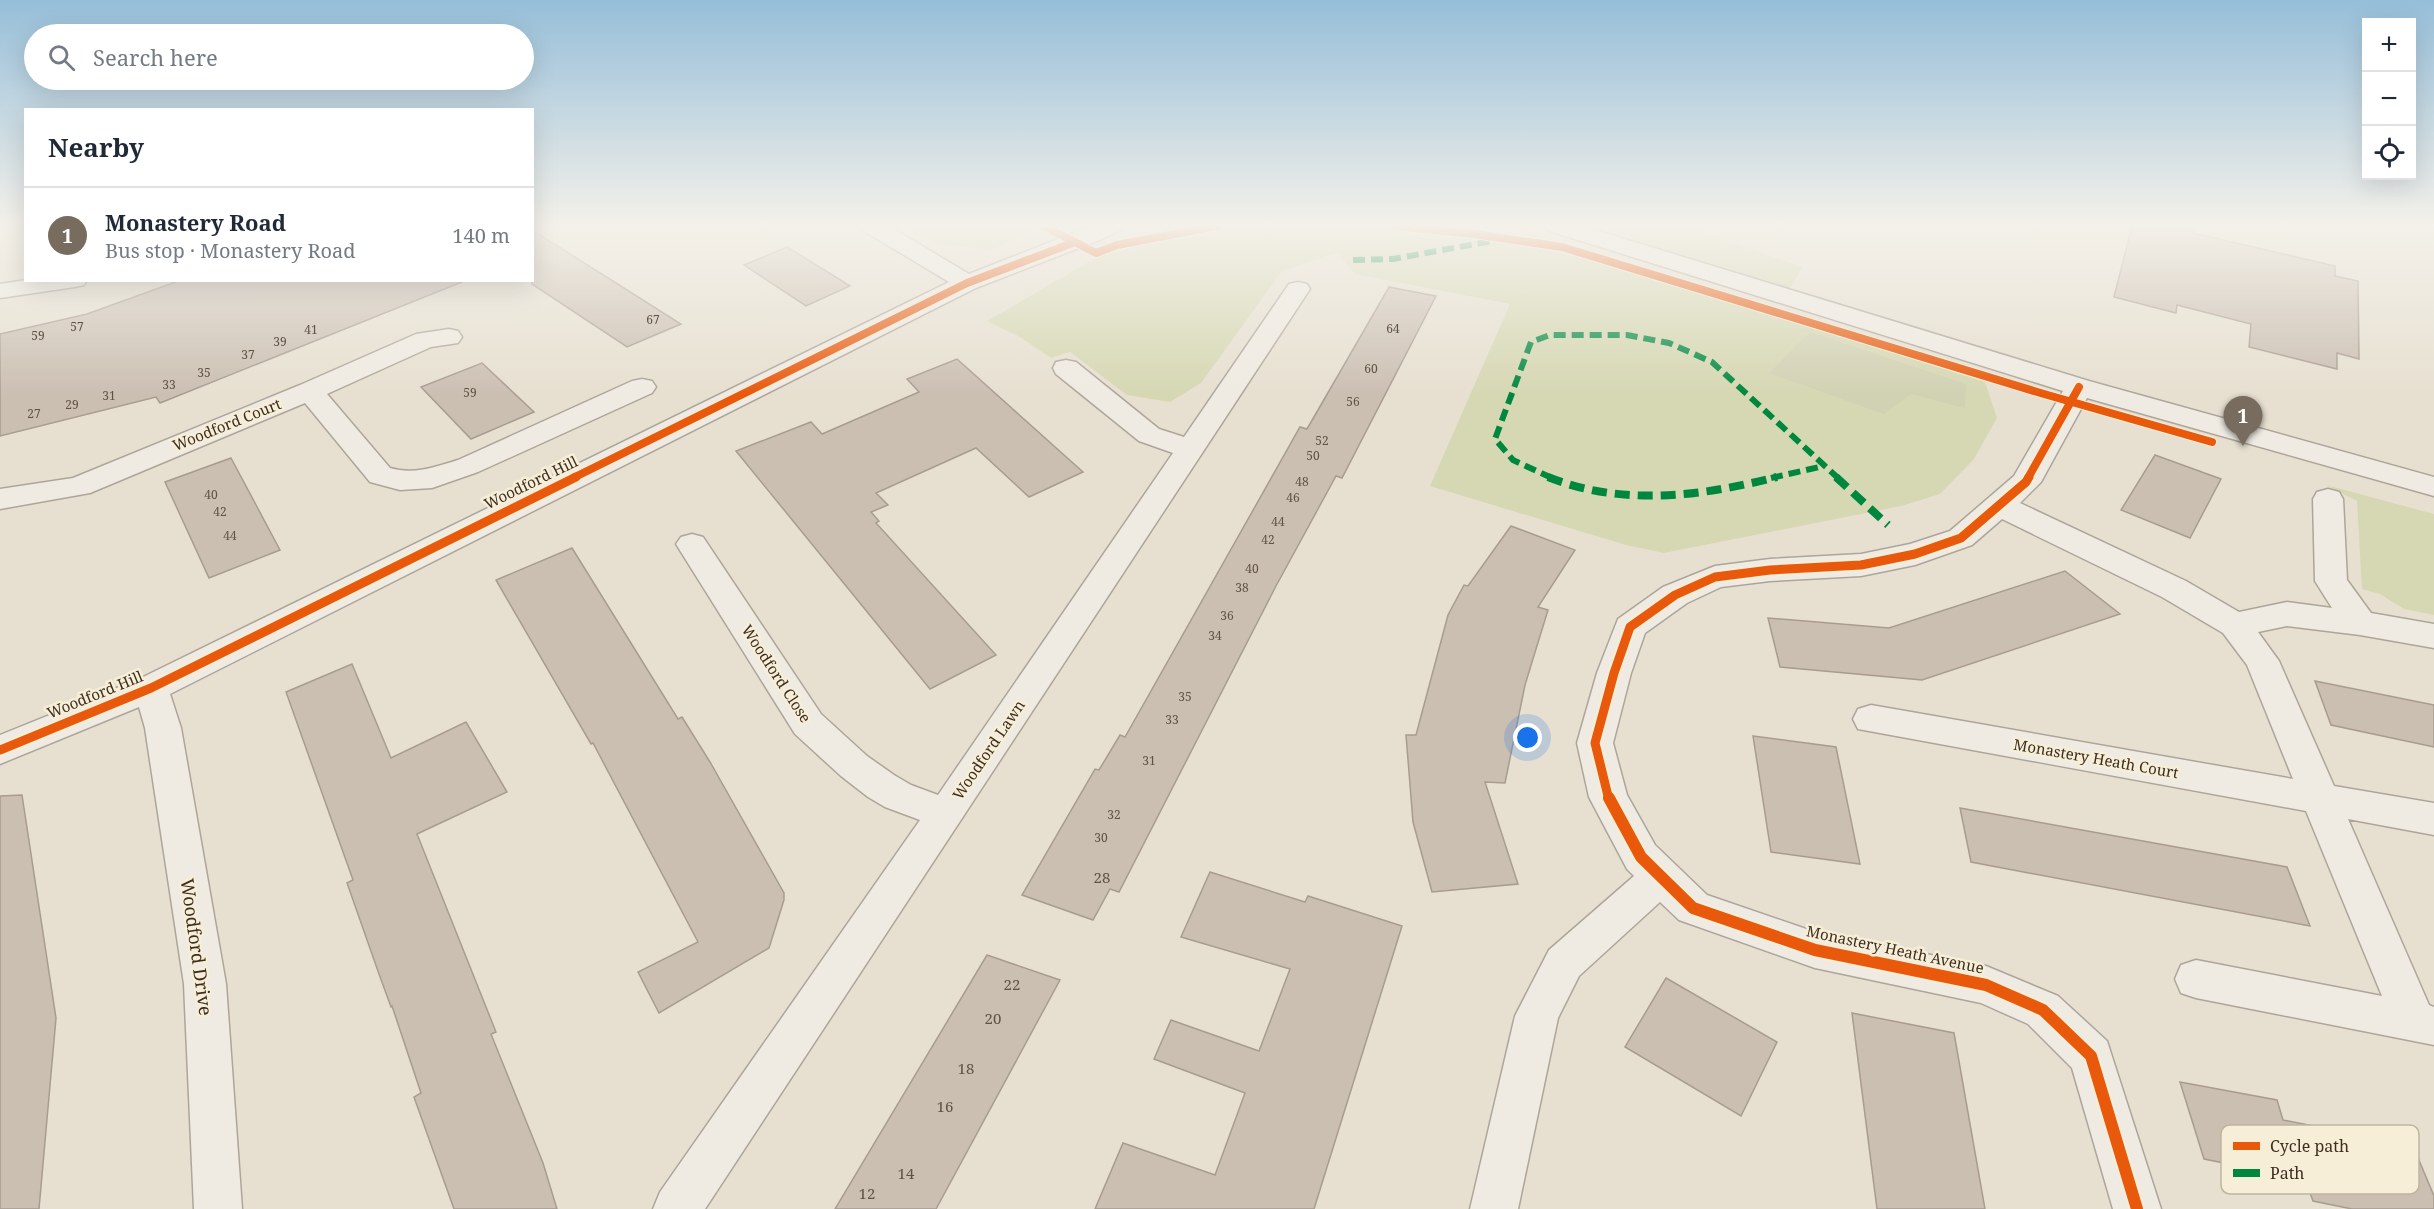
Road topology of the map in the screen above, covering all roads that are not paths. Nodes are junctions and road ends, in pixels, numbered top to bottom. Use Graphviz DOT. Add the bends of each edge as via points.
graph roads {
  1 [pos="58,282"];
  2 [pos="1740,282"];
  3 [pos="967,283"];
  4 [pos="1298,289"];
  5 [pos="0,291"];
  6 [pos="449,337"];
  7 [pos="1066,368"];
  8 [pos="642,387"];
  9 [pos="2079,387"];
  10 [pos="310,391"];
  11 [pos="1190,449"];
  12 [pos="2434,487"];
  13 [pos="0,499"];
  14 [pos="2328,499"];
  15 [pos="2000,506"];
  16 [pos="692,544"];
  17 [pos="2360,623"];
  18 [pos="2235,625"];
  19 [pos="2434,636"];
  20 [pos="151,688"];
  21 [pos="1871,719"];
  22 [pos="0,750"];
  23 [pos="2320,798"];
  24 [pos="946,814"];
  25 [pos="2434,819"];
  26 [pos="1661,877"];
  27 [pos="2196,979"];
  28 [pos="2424,1025"];
  29 [pos="218,1209"];
  30 [pos="676,1209"];
  31 [pos="1494,1209"];
  32 [pos="2138,1209"];
  1 -- 5 [label="street"];
  2 -- 9 [label="street"];
  3 -- 20 [label="street, Woodford Hill"];
  4 -- 11 [label="street, Woodford Lawn"];
  6 -- 10 [label="street, Woodford Court" via="425,340"];
  7 -- 11 [label="street" via="1149,435"];
  8 -- 10 [label="street" via="468,466 432,479 400,481 380,475"];
  9 -- 12 [label="street"];
  9 -- 15 [label="street, Monastery Heath Avenue" via="2026,482"];
  10 -- 13 [label="street, Woodford Court" via="79,486"];
  11 -- 24 [label="street, Woodford Lawn"];
  14 -- 17 [label="street" via="2331,581"];
  15 -- 18 [label="street" via="2174,589"];
  15 -- 26 [label="street, Monastery Heath Avenue" via="1961,538 1915,554 1861,566 1715,577 1675,595 1630,627 1595,743 1608,797 1641,857"];
  16 -- 24 [label="street, Woodford Close" via="808,724 881,786"];
  17 -- 18 [label="street" via="2287,614"];
  17 -- 19 [label="street"];
  18 -- 23 [label="street" via="2262,661"];
  20 -- 22 [label="street, Woodford Hill"];
  20 -- 29 [label="street, Woodford Drive" via="163,728 205,984"];
  21 -- 23 [label="street, Monastery Heath Court"];
  23 -- 25 [label="street, Monastery Heath Court"];
  23 -- 28 [label="street"];
  24 -- 30 [label="street, Woodford Lawn"];
  26 -- 31 [label="street" via="1564,963 1537,1016"];
  26 -- 32 [label="street, Monastery Heath Avenue" via="1693,908 1715,916 1815,950 1986,985 2043,1010 2091,1056"];
  27 -- 28 [label="street"];
}
